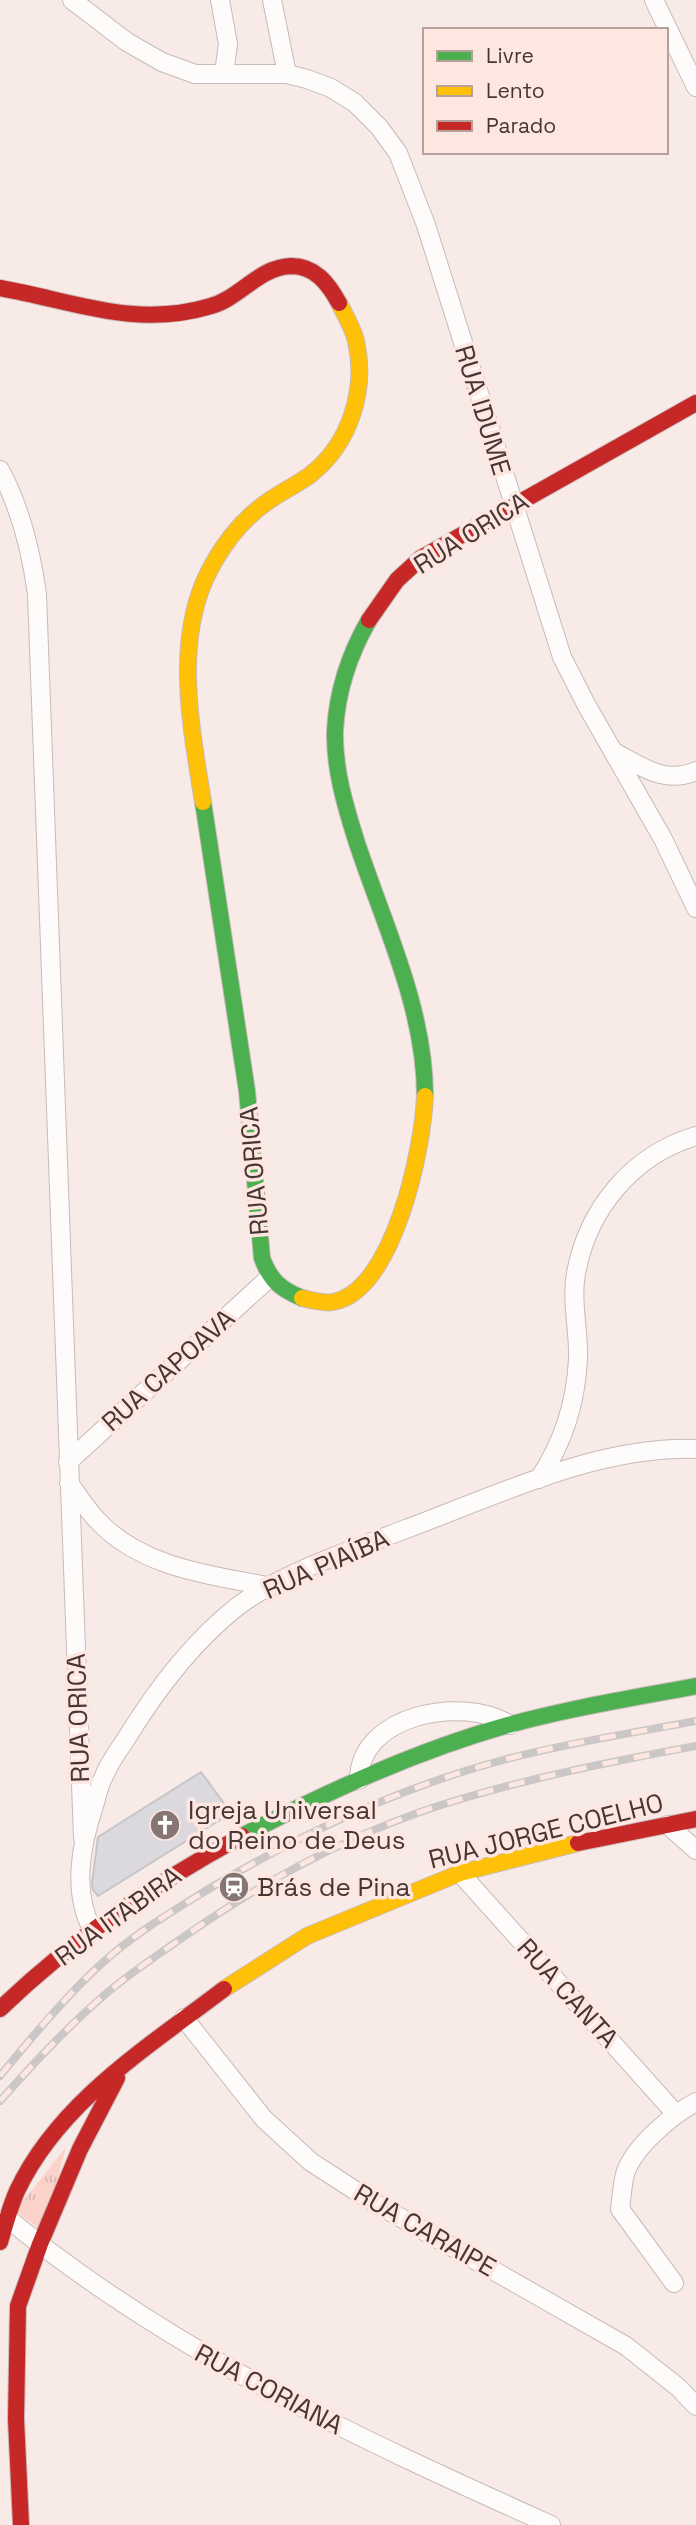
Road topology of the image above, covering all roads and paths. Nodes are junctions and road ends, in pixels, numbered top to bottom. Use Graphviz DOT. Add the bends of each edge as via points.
graph roads {
  1 [pos="72,0"];
  2 [pos="220,0"];
  3 [pos="272,0"];
  4 [pos="657,1"];
  5 [pos="224,73"];
  6 [pos="287,74"];
  7 [pos="696,87"];
  8 [pos="0,288"];
  9 [pos="696,403"];
  10 [pos="0,470"];
  11 [pos="513,506"];
  12 [pos="614,752"];
  13 [pos="696,771"];
  14 [pos="696,908"];
  15 [pos="696,1136"];
  16 [pos="269,1278"];
  17 [pos="696,1450"];
  18 [pos="68,1462"];
  19 [pos="539,1479"];
  20 [pos="69,1483"];
  21 [pos="267,1586"];
  22 [pos="696,1686"];
  23 [pos="510,1725"];
  24 [pos="359,1780"];
  25 [pos="696,1819"];
  26 [pos="668,1825"];
  27 [pos="83,1838"];
  28 [pos="696,1850"];
  29 [pos="460,1872"];
  30 [pos="92,1929"];
  31 [pos="0,2009"];
  32 [pos="184,2018"];
  33 [pos="123,2066"];
  34 [pos="696,2102"];
  35 [pos="675,2113"];
  36 [pos="7,2218"];
  37 [pos="0,2242"];
  38 [pos="40,2244"];
  39 [pos="674,2283"];
  40 [pos="696,2406"];
  41 [pos="21,2525"];
  42 [pos="551,2525"];
  1 -- 5 [label="street, RUA IDUME" via="127,43 162,62 195,74"];
  2 -- 5 [label="street" via="228,44"];
  3 -- 6 [label="street"];
  4 -- 7 [label="street"];
  5 -- 6 [label="street, RUA IDUME"];
  6 -- 11 [label="street, RUA IDUME" via="331,88 355,103 398,153 426,225"];
  8 -- 16 [label="street, RUA ORICA" via="90,310 163,315 224,302 262,273 303,267 320,276 338,300 356,340 360,378 354,412 337,447 312,473 261,505 225,545 203,585 191,632 192,731 247,1091 258,1230"];
  9 -- 11 [label="street, RUA ORICA"];
  10 -- 18 [label="street, RUA ORICA" via="20,512 37,594"];
  11 -- 12 [label="street, RUA IDUME" via="562,657"];
  11 -- 16 [label="street, RUA ORICA" via="413,564 382,597 344,674 336,715 335,760 423,1056 424,1116 415,1169 395,1233 380,1265 360,1290 337,1302 310,1301 284,1291"];
  12 -- 13 [label="street" via="663,775 682,777"];
  12 -- 14 [label="street, RUA IDUME"];
  15 -- 19 [label="street" via="678,1141 639,1165 610,1193 588,1229 576,1275 574,1395 556,1454"];
  16 -- 18 [label="street, RUA CAPOAVA"];
  17 -- 19 [label="street, RUA PIAÍBA" via="665,1448"];
  18 -- 20 [label="street, RUA ORICA"];
  19 -- 21 [label="street, RUA PIAÍBA"];
  20 -- 21 [label="street" via="99,1522 130,1545 171,1566"];
  20 -- 27 [label="street, RUA ORICA"];
  21 -- 27 [label="street, RUA PIAÍBA" via="237,1607 152,1697 104,1774"];
  22 -- 23 [label="street, RUA ITABIRA"];
  23 -- 24 [label="street, RUA ITABIRA"];
  23 -- 24 [label="street" via="468,1710 421,1716 371,1743"];
  24 -- 30 [label="street, RUA ITABIRA" via="199,1858"];
  25 -- 26 [label="street, RUA JORGE COELHO"];
  26 -- 28 [label="street"];
  26 -- 29 [label="street, RUA JORGE COELHO"];
  27 -- 30 [label="street, RUA PIAÍBA" via="80,1894"];
  29 -- 32 [label="street, RUA JORGE COELHO" via="307,1936"];
  29 -- 35 [label="street, RUA CANTA"];
  30 -- 31 [label="street, RUA ITABIRA"];
  32 -- 33 [label="street, RUA JORGE COELHO"];
  32 -- 40 [label="street, RUA CARAIPE" via="264,2119 311,2162 626,2346"];
  33 -- 36 [label="street, RUA JORGE COELHO" via="66,2120 31,2164"];
  33 -- 38 [label="street" via="80,2149"];
  34 -- 35 [label="street"];
  35 -- 39 [label="street" via="626,2170 620,2209"];
  36 -- 37 [label="street, RUA JORGE COELHO"];
  36 -- 38 [label="street, RUA CORIANA"];
  38 -- 41 [label="street" via="18,2306 16,2329"];
  38 -- 42 [label="street, RUA CORIANA" via="172,2336 305,2411"];
}
